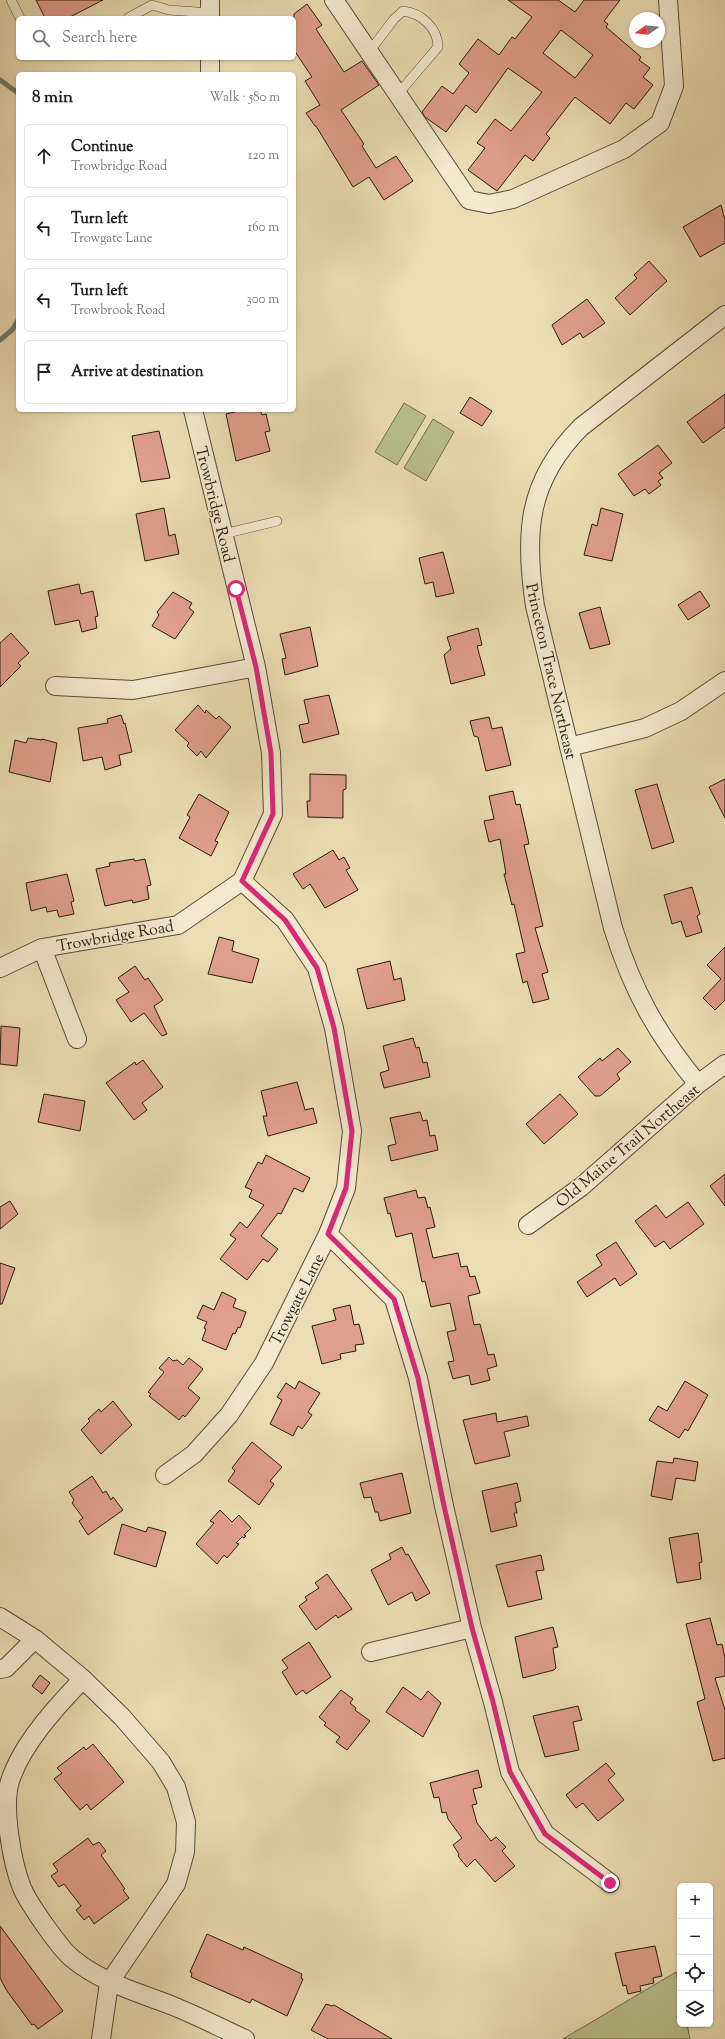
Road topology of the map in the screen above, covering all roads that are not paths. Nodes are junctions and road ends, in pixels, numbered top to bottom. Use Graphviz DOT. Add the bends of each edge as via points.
graph roads {
  1 [pos="11,0"];
  2 [pos="334,0"];
  3 [pos="668,0"];
  4 [pos="210,10"];
  5 [pos="19,16"];
  6 [pos="132,16"];
  7 [pos="369,52"];
  8 [pos="210,60"];
  9 [pos="210,72"];
  10 [pos="398,94"];
  11 [pos="725,315"];
  12 [pos="193,412"];
  13 [pos="277,521"];
  14 [pos="223,534"];
  15 [pos="256,667"];
  16 [pos="725,681"];
  17 [pos="55,686"];
  18 [pos="569,747"];
  19 [pos="242,881"];
  20 [pos="42,948"];
  21 [pos="0,968"];
  22 [pos="77,1039"];
  23 [pos="725,1064"];
  24 [pos="698,1084"];
  25 [pos="528,1225"];
  26 [pos="328,1234"];
  27 [pos="165,1475"];
  28 [pos="0,1617"];
  29 [pos="472,1628"];
  30 [pos="35,1639"];
  31 [pos="371,1652"];
  32 [pos="0,1669"];
  33 [pos="82,1679"];
  34 [pos="610,1883"];
  35 [pos="109,1983"];
  36 [pos="101,2039"];
  37 [pos="245,2039"];
  1 -- 5 [label="lane"];
  2 -- 7 [label="street"];
  3 -- 10 [label="street" via="674,86 660,123 624,149 513,199 489,204 469,200"];
  4 -- 6 [label="lane" via="168,10 152,5"];
  7 -- 10 [label="street"];
  7 -- 10 [label="lane" via="403,11 412,12 433,28 438,37 438,47"];
  8 -- 9 [label="street"];
  11 -- 18 [label="street, Princeton Trace Northeast" via="581,428 565,443 541,483 530,530 529,568 535,606"];
  12 -- 14 [label="street, Trowbridge Road"];
  13 -- 14 [label="lane"];
  14 -- 15 [label="street, Trowbridge Road"];
  15 -- 17 [label="street" via="133,690"];
  15 -- 19 [label="street, Trowbridge Road" via="271,753 273,814"];
  16 -- 18 [label="street" via="681,711 645,728"];
  18 -- 24 [label="street, Princeton Trace Northeast" via="613,928 625,966 656,1028"];
  19 -- 20 [label="street, Trowbridge Road" via="178,925"];
  19 -- 26 [label="street, Trowgate Lane" via="285,920 317,968 334,1028 352,1131 346,1188"];
  20 -- 21 [label="street, Trowbridge Road"];
  20 -- 22 [label="street, Trowbridge Road"];
  23 -- 24 [label="street, Old Maine Trail Northeast"];
  24 -- 25 [label="street, Old Maine Trail Northeast" via="581,1187"];
  26 -- 27 [label="street, Trowgate Lane" via="264,1363 229,1416 194,1454"];
  26 -- 29 [label="street" via="394,1299 418,1378"];
  28 -- 30 [label="street"];
  29 -- 31 [label="street"];
  29 -- 34 [label="street" via="510,1772 545,1834"];
  30 -- 32 [label="street" via="6,1668"];
  30 -- 33 [label="street"];
  33 -- 35 [label="street" via="122,1717 161,1762 176,1787 186,1822 185,1852 176,1884"];
  33 -- 35 [label="street" via="54,1709 19,1760 9,1782 5,1808 11,1846 22,1888 72,1959"];
  35 -- 36 [label="street"];
  35 -- 37 [label="street" via="174,2006"];
}
